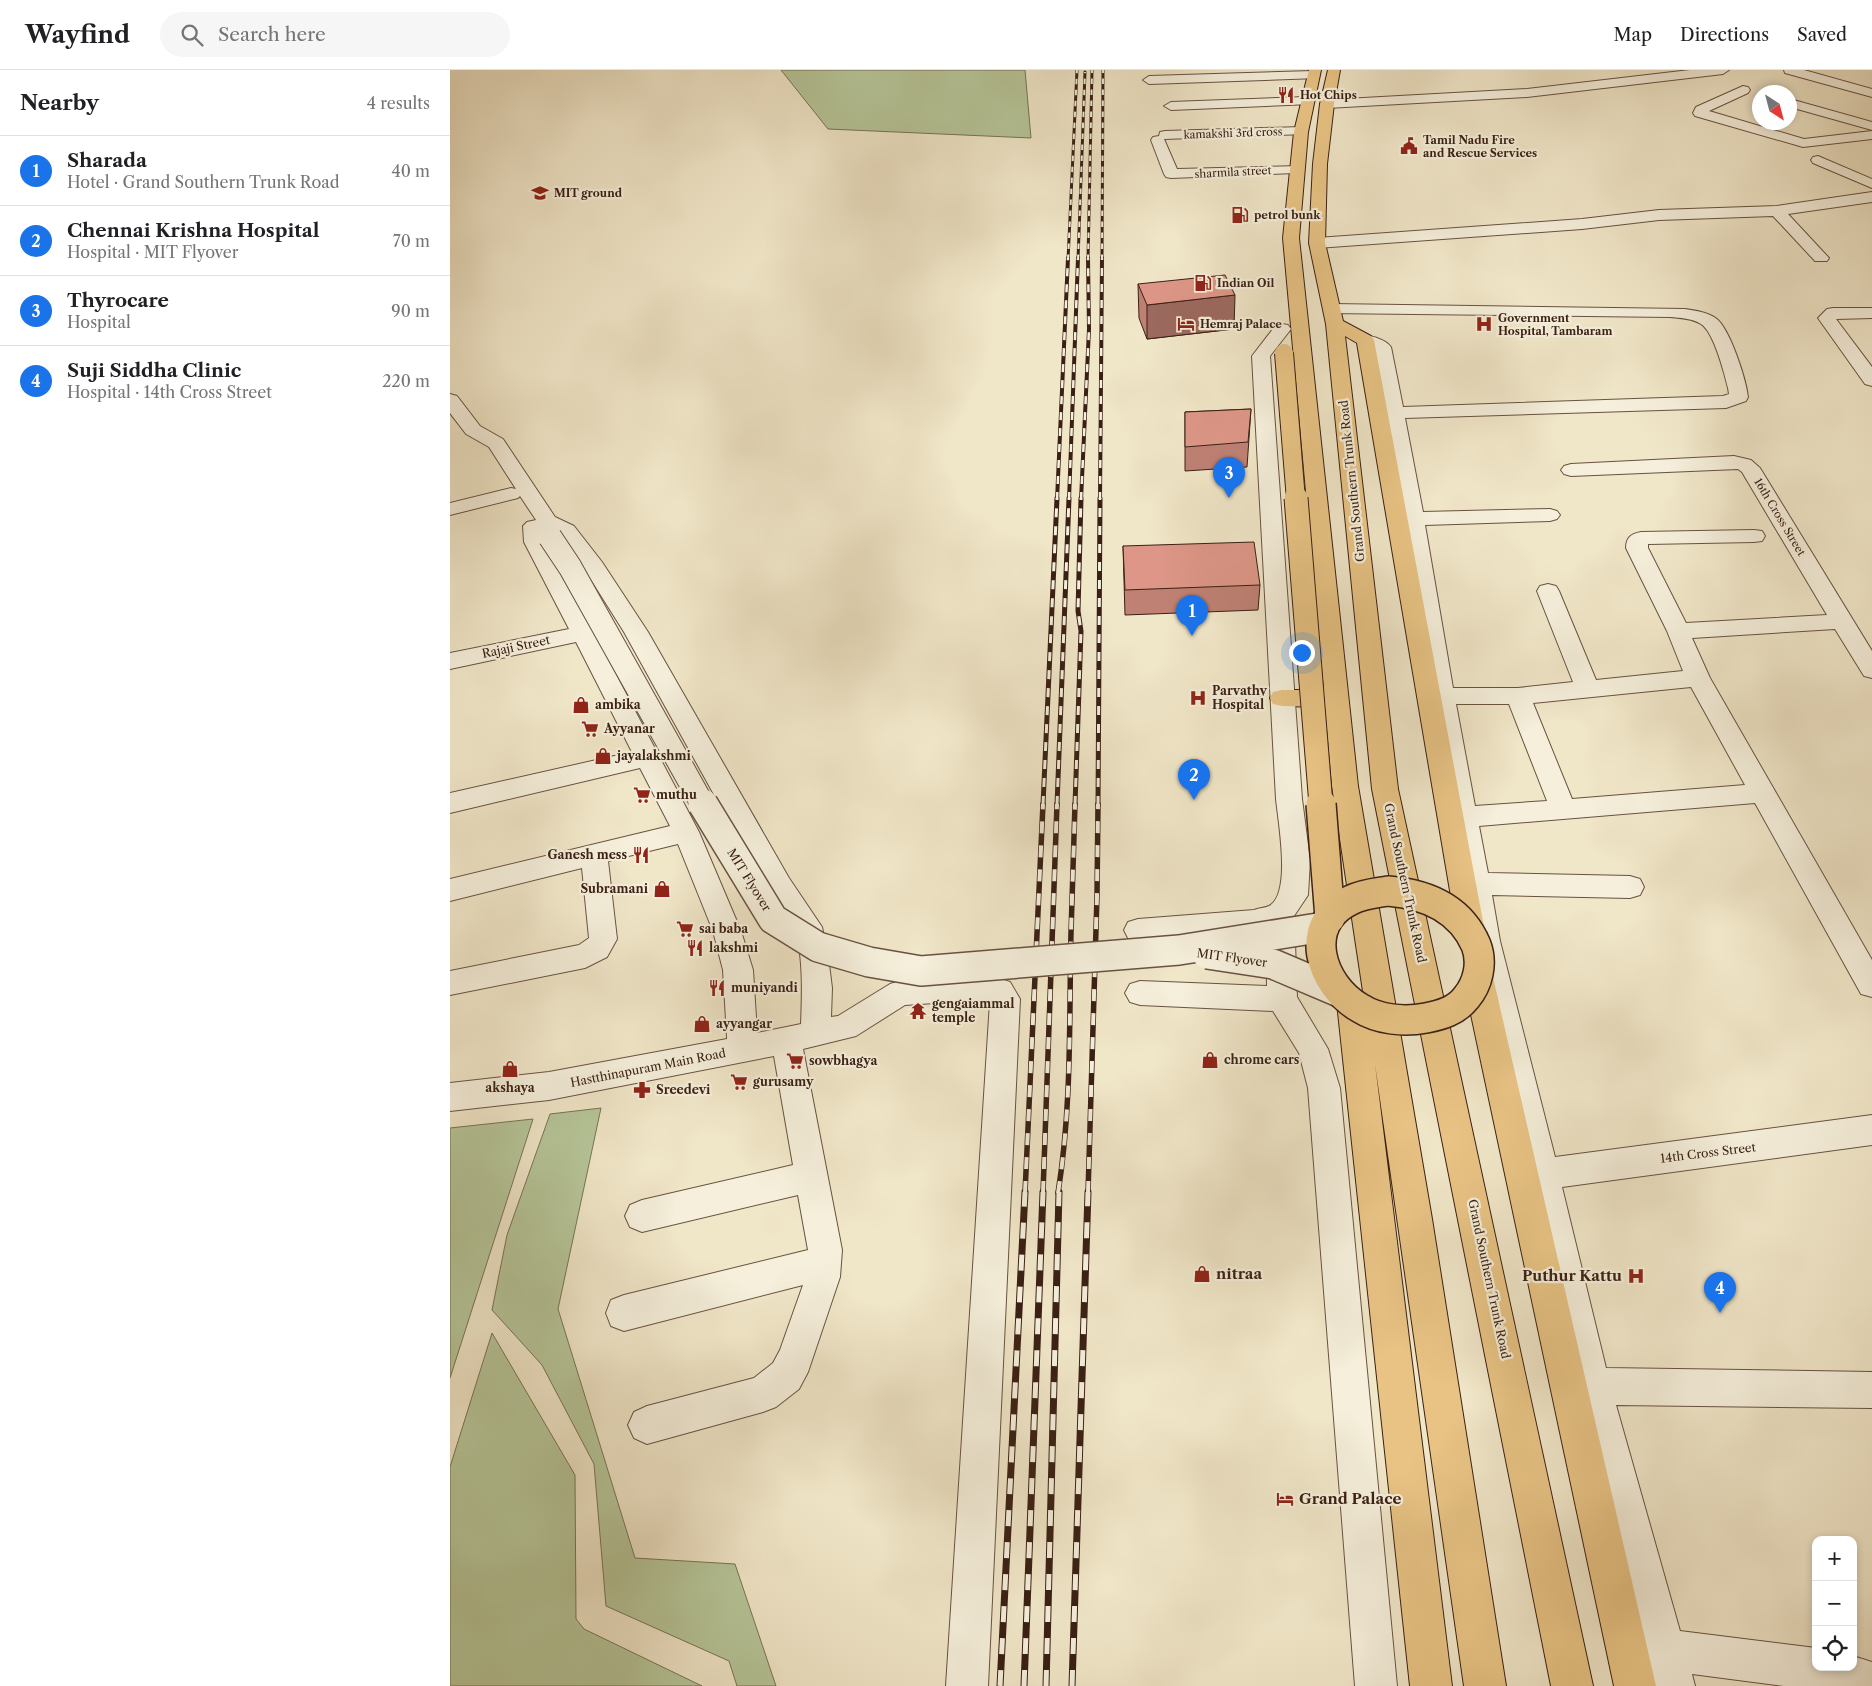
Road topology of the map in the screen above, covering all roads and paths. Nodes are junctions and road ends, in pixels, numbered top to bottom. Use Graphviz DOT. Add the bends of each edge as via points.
graph roads {
  1 [pos="1334,70"];
  2 [pos="1723,70"];
  3 [pos="1790,70"];
  4 [pos="1314,73"];
  5 [pos="1686,75"];
  6 [pos="1149,80"];
  7 [pos="1743,90"];
  8 [pos="1752,93"];
  9 [pos="1872,94"];
  10 [pos="1306,101"];
  11 [pos="1327,104"];
  12 [pos="1797,105"];
  13 [pos="1171,106"];
  14 [pos="1872,126"];
  15 [pos="1301,131"];
  16 [pos="1872,135"];
  17 [pos="1838,156"];
  18 [pos="1296,169"];
  19 [pos="1171,174"];
  20 [pos="1868,180"];
  21 [pos="1872,197"];
  22 [pos="1777,211"];
  23 [pos="1317,243"];
  24 [pos="1821,258"];
  25 [pos="1872,313"];
  26 [pos="1334,317"];
  27 [pos="1291,324"];
  28 [pos="1365,345"];
  29 [pos="1853,354"];
  30 [pos="1872,354"];
  31 [pos="1872,380"];
  32 [pos="453,409"];
  33 [pos="1395,413"];
  34 [pos="473,430"];
  35 [pos="1571,470"];
  36 [pos="511,494"];
  37 [pos="450,509"];
  38 [pos="1550,514"];
  39 [pos="1414,519"];
  40 [pos="544,529"];
  41 [pos="1754,536"];
  42 [pos="1548,591"];
  43 [pos="1841,621"];
  44 [pos="1678,631"];
  45 [pos="583,633"];
  46 [pos="450,661"];
  47 [pos="1872,670"];
  48 [pos="1698,678"];
  49 [pos="1588,689"];
  50 [pos="1442,696"];
  51 [pos="1518,696"];
  52 [pos="1282,698"];
  53 [pos="1336,698"];
  54 [pos="647,758"];
  55 [pos="1763,793"];
  56 [pos="450,803"];
  57 [pos="1563,809"];
  58 [pos="1464,817"];
  59 [pos="686,832"];
  60 [pos="594,854"];
  61 [pos="1476,884"];
  62 [pos="1630,887"];
  63 [pos="450,891"];
  64 [pos="1280,914"];
  65 [pos="1327,922"];
  66 [pos="1138,930"];
  67 [pos="1470,932"];
  68 [pos="1179,950"];
  69 [pos="1478,978"];
  70 [pos="450,983"];
  71 [pos="1872,985"];
  72 [pos="1140,993"];
  73 [pos="1345,998"];
  74 [pos="1282,1000"];
  75 [pos="816,1034"];
  76 [pos="741,1050"];
  77 [pos="450,1097"];
  78 [pos="1872,1130"];
  79 [pos="1543,1174"];
  80 [pos="812,1176"];
  81 [pos="642,1216"];
  82 [pos="824,1263"];
  83 [pos="624,1313"];
  84 [pos="1592,1386"];
  85 [pos="1872,1390"];
  86 [pos="648,1425"];
  87 [pos="1669,1668"];
  88 [pos="1872,1683"];
  89 [pos="967,1686"];
  90 [pos="1376,1686"];
  91 [pos="1431,1686"];
  92 [pos="1485,1686"];
  93 [pos="1572,1686"];
  94 [pos="1635,1686"];
  1 -- 11 [label="main road, Grand Southern Trunk Road"];
  2 -- 5 [label="street"];
  3 -- 9 [label="street"];
  4 -- 6 [label="street"];
  4 -- 10 [label="main road"];
  5 -- 7 [label="street"];
  5 -- 11 [label="street" via="1528,93"];
  7 -- 8 [label="street"];
  7 -- 16 [label="street" via="1700,113 1803,143"];
  10 -- 13 [label="street"];
  10 -- 15 [label="main road"];
  11 -- 23 [label="main road, Grand Southern Trunk Road" via="1320,164"];
  12 -- 14 [label="street"];
  15 -- 18 [label="main road"];
  15 -- 19 [label="street, kamakshi 3rd cross" via="1162,138"];
  17 -- 20 [label="street" via="1818,160"];
  18 -- 19 [label="street, sharmila street"];
  18 -- 27 [label="main road"];
  21 -- 22 [label="street"];
  22 -- 23 [label="street" via="1659,214 1582,224"];
  22 -- 24 [label="street"];
  23 -- 26 [label="main road, Grand Southern Trunk Road"];
  25 -- 29 [label="street" via="1838,313 1827,318"];
  26 -- 28 [label="main road"];
  26 -- 33 [label="street" via="1690,314 1705,319 1718,329 1739,397 1726,402"];
  26 -- 93 [label="main road, Grand Southern Trunk Road" via="1385,788"];
  27 -- 52 [label="street" via="1261,356 1268,608"];
  27 -- 53 [label="main road"];
  27 -- 65 [label="main road, bridge" via="1284,353"];
  28 -- 33 [label="street" via="1382,347"];
  28 -- 67 [label="main road"];
  29 -- 30 [label="street"];
  29 -- 31 [label="street"];
  32 -- 34 [label="street"];
  33 -- 39 [label="street"];
  34 -- 36 [label="street" via="476,447"];
  34 -- 40 [label="street" via="496,443"];
  35 -- 43 [label="street, 16th Cross Street" via="1744,464 1750,468 1788,529"];
  36 -- 37 [label="street"];
  36 -- 40 [label="street"];
  38 -- 39 [label="street"];
  39 -- 50 [label="street"];
  40 -- 45 [label="street" via="535,542"];
  40 -- 68 [label="street, MIT Flyover, bridge" via="570,567 718,831 773,919 818,947 869,962 921,971"];
  40 -- 75 [label="street" via="567,530 594,567 636,632 779,886 808,927 817,988"];
  41 -- 44 [label="street" via="1652,537 1637,541 1637,548"];
  42 -- 49 [label="street"];
  43 -- 44 [label="street"];
  43 -- 47 [label="street, 16th Cross Street"];
  44 -- 48 [label="street"];
  45 -- 46 [label="street, Rajaji Street"];
  45 -- 54 [label="street"];
  48 -- 49 [label="street"];
  48 -- 55 [label="street"];
  49 -- 51 [label="street"];
  50 -- 51 [label="street"];
  50 -- 58 [label="street"];
  51 -- 57 [label="street"];
  52 -- 53 [label="main road"];
  52 -- 64 [label="street" via="1296,860 1294,895"];
  53 -- 92 [label="main road" via="1345,786 1415,1219"];
  54 -- 56 [label="street"];
  54 -- 59 [label="street"];
  55 -- 57 [label="street"];
  55 -- 71 [label="street"];
  57 -- 58 [label="street"];
  58 -- 61 [label="street"];
  59 -- 60 [label="street"];
  59 -- 76 [label="street" via="728,931 738,970"];
  60 -- 63 [label="street"];
  60 -- 70 [label="street" via="603,939 597,949 585,956"];
  61 -- 62 [label="street"];
  61 -- 79 [label="street" via="1486,941"];
  64 -- 66 [label="street" via="1254,921"];
  64 -- 74 [label="street"];
  65 -- 67 [label="main road, bridge" via="1345,903 1365,894 1388,891 1413,893 1436,902 1456,915"];
  65 -- 68 [label="street, MIT Flyover, bridge"];
  65 -- 73 [label="main road, bridge" via="1320,943 1321,960 1327,977"];
  67 -- 69 [label="main road, bridge" via="1478,947"];
  68 -- 73 [label="street, MIT Flyover, bridge" via="1273,964"];
  69 -- 73 [label="main road, bridge" via="1469,996 1452,1010 1428,1019 1402,1021 1376,1016"];
  69 -- 94 [label="main road"];
  72 -- 74 [label="street"];
  73 -- 91 [label="main road"];
  74 -- 90 [label="street" via="1313,1049 1324,1088"];
  75 -- 76 [label="street, Hastthinapuram Main Road"];
  75 -- 80 [label="street"];
  75 -- 89 [label="street, Hastthinapuram Main Road" via="900,993 979,988 1000,991 1005,999"];
  76 -- 77 [label="street, Hastthinapuram Main Road" via="549,1086"];
  78 -- 79 [label="street, 14th Cross Street"];
  79 -- 84 [label="street"];
  80 -- 81 [label="street"];
  80 -- 82 [label="street" via="825,1250"];
  82 -- 83 [label="street"];
  82 -- 86 [label="street" via="823,1277 786,1376 763,1394"];
  84 -- 85 [label="street"];
  84 -- 87 [label="street"];
  87 -- 88 [label="street" via="1832,1670"];
}
